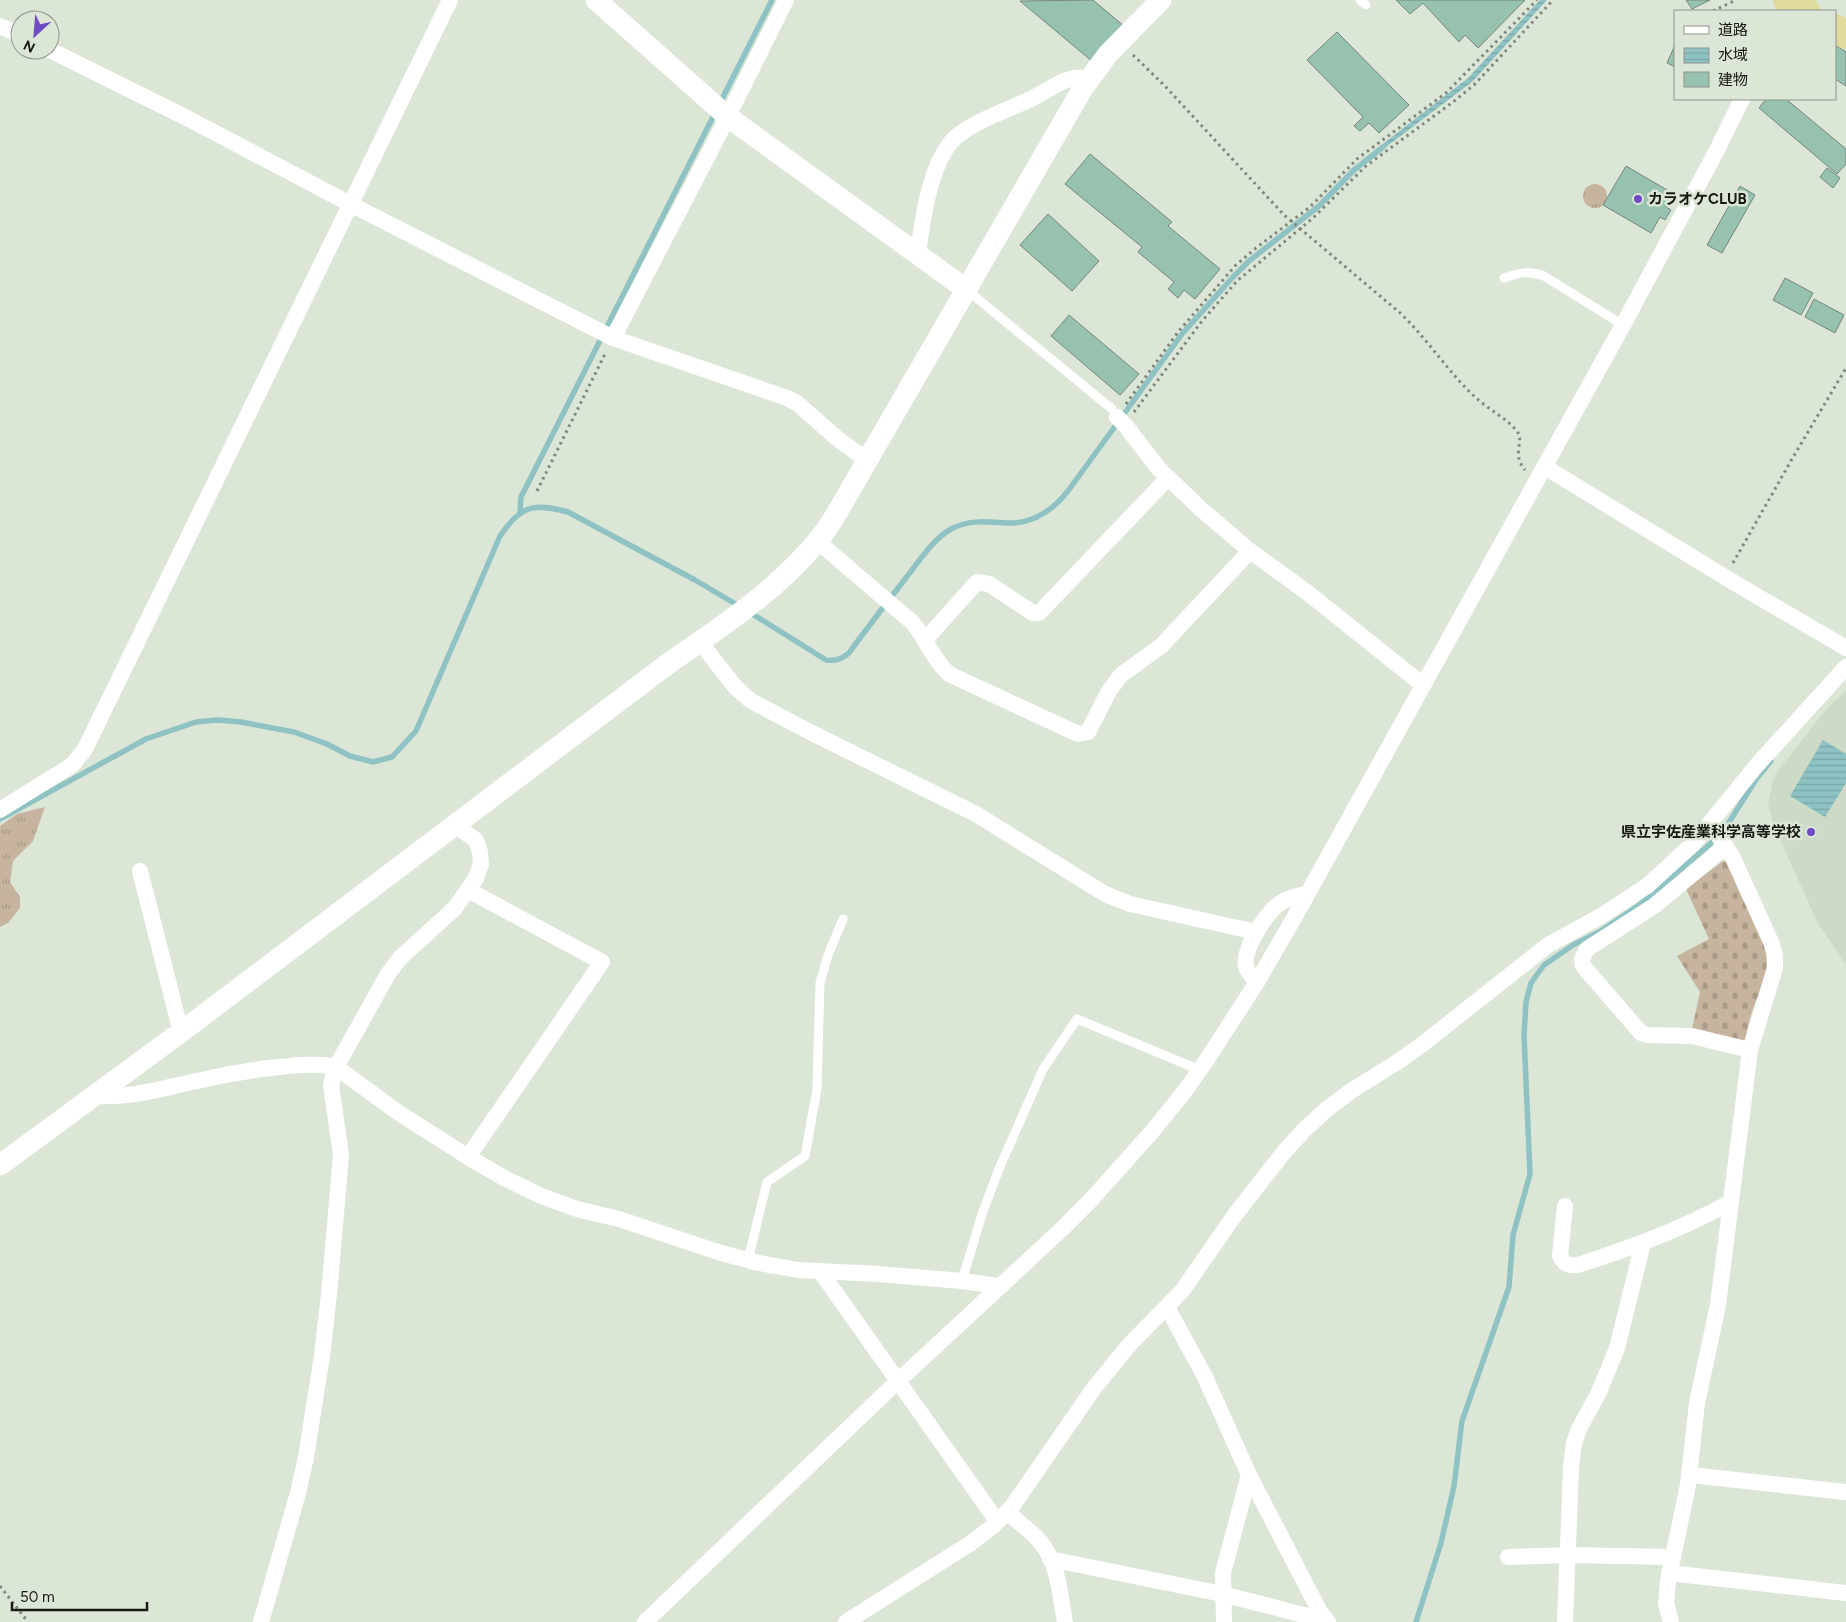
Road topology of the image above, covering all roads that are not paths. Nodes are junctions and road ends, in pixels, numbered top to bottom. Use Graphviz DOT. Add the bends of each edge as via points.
graph roads {
  1 [pos="450,0"];
  2 [pos="596,0"];
  3 [pos="786,0"];
  4 [pos="1161,0"];
  5 [pos="60,55"];
  6 [pos="1090,78"];
  7 [pos="1742,100"];
  8 [pos="728,116"];
  9 [pos="350,204"];
  10 [pos="918,254"];
  11 [pos="1504,278"];
  12 [pos="968,290"];
  13 [pos="1623,326"];
  14 [pos="613,338"];
  15 [pos="1118,417"];
  16 [pos="868,460"];
  17 [pos="1541,473"];
  18 [pos="1168,478"];
  19 [pos="817,541"];
  20 [pos="1250,551"];
  21 [pos="925,640"];
  22 [pos="700,642"];
  23 [pos="1846,648"];
  24 [pos="1846,667"];
  25 [pos="1423,685"];
  26 [pos="0,810"];
  27 [pos="1710,824"];
  28 [pos="454,825"];
  29 [pos="1726,846"];
  30 [pos="140,871"];
  31 [pos="468,890"];
  32 [pos="1308,893"];
  33 [pos="843,919"];
  34 [pos="1256,932"];
  35 [pos="1257,982"];
  36 [pos="181,1032"];
  37 [pos="1750,1050"];
  38 [pos="336,1067"];
  39 [pos="1200,1070"];
  40 [pos="94,1096"];
  41 [pos="468,1157"];
  42 [pos="0,1165"];
  43 [pos="1731,1202"];
  44 [pos="1565,1206"];
  45 [pos="1643,1244"];
  46 [pos="748,1260"];
  47 [pos="820,1271"];
  48 [pos="962,1281"];
  49 [pos="998,1286"];
  50 [pos="1167,1307"];
  51 [pos="898,1381"];
  52 [pos="1249,1475"];
  53 [pos="1690,1475"];
  54 [pos="1846,1492"];
  55 [pos="1002,1517"];
  56 [pos="1569,1555"];
  57 [pos="1508,1557"];
  58 [pos="1672,1557"];
  59 [pos="1050,1559"];
  60 [pos="1669,1573"];
  61 [pos="1846,1593"];
  62 [pos="1222,1594"];
  63 [pos="261,1622"];
  64 [pos="645,1622"];
  65 [pos="846,1622"];
  66 [pos="1064,1622"];
  67 [pos="1224,1622"];
  68 [pos="1327,1622"];
  69 [pos="1565,1622"];
  70 [pos="1671,1622"];
  1 -- 9 [label="street"];
  2 -- 8 [label="street"];
  3 -- 8 [label="street"];
  4 -- 6 [label="street"];
  5 -- 9 [label="street"];
  6 -- 10 [label="street" via="1066,79 956,137 946,150 931,187 922,218"];
  6 -- 12 [label="street"];
  7 -- 13 [label="street"];
  8 -- 10 [label="street"];
  8 -- 14 [label="street"];
  9 -- 14 [label="street"];
  9 -- 26 [label="street" via="85,748 66,769"];
  10 -- 12 [label="street"];
  11 -- 13 [label="lane" via="1527,272 1539,274"];
  12 -- 15 [label="lane"];
  12 -- 16 [label="street"];
  13 -- 17 [label="street"];
  14 -- 16 [label="street" via="787,398"];
  15 -- 18 [label="street"];
  16 -- 19 [label="street"];
  17 -- 23 [label="street"];
  17 -- 25 [label="street"];
  18 -- 20 [label="street"];
  18 -- 21 [label="street" via="1039,612 1033,613 989,584 977,582"];
  19 -- 21 [label="street" via="912,622"];
  19 -- 22 [label="street" via="774,584"];
  20 -- 21 [label="street" via="1161,646 1121,675 1090,728 1083,734 949,674"];
  20 -- 25 [label="street"];
  22 -- 28 [label="street"];
  22 -- 34 [label="street" via="736,688 752,701 976,814 1105,894 1130,904"];
  24 -- 27 [label="street" via="1757,765"];
  25 -- 32 [label="street"];
  27 -- 29 [label="street"];
  27 -- 50 [label="street" via="1647,886 1602,916 1548,945 1424,1043 1327,1109 1284,1152"];
  28 -- 31 [label="street" via="476,840 480,852 481,864"];
  28 -- 36 [label="street"];
  29 -- 37 [label="street" via="1775,955 1776,968"];
  29 -- 37 [label="street" via="1654,906 1587,948 1582,959 1583,966 1641,1033 1649,1036 1692,1036"];
  30 -- 36 [label="street"];
  31 -- 38 [label="street" via="455,908 400,958 388,974"];
  31 -- 41 [label="street" via="602,962"];
  32 -- 34 [label="street" via="1283,901"];
  32 -- 35 [label="street"];
  33 -- 46 [label="lane" via="820,983 817,1089 805,1156 767,1182"];
  34 -- 35 [label="street" via="1246,968"];
  35 -- 39 [label="street"];
  36 -- 40 [label="street"];
  37 -- 43 [label="street"];
  38 -- 40 [label="street" via="325,1064 251,1070 141,1094"];
  38 -- 41 [label="street" via="396,1112"];
  38 -- 63 [label="street" via="331,1085 339,1129 341,1170 322,1356 298,1493"];
  39 -- 48 [label="lane" via="1077,1019 1043,1069 999,1169"];
  39 -- 49 [label="street" via="1150,1134 1089,1202"];
  40 -- 42 [label="street"];
  41 -- 46 [label="street" via="539,1195"];
  43 -- 45 [label="street" via="1695,1222"];
  43 -- 53 [label="street" via="1718,1305 1697,1403"];
  44 -- 45 [label="street" via="1560,1256 1569,1266"];
  45 -- 56 [label="street" via="1617,1348 1574,1443"];
  46 -- 47 [label="street"];
  47 -- 48 [label="street"];
  47 -- 51 [label="street"];
  48 -- 49 [label="street"];
  49 -- 51 [label="street"];
  50 -- 52 [label="street" via="1205,1376"];
  50 -- 55 [label="street" via="1109,1369 1026,1489"];
  51 -- 55 [label="street"];
  51 -- 64 [label="street"];
  52 -- 62 [label="street" via="1222,1573"];
  52 -- 68 [label="street"];
  53 -- 54 [label="street"];
  53 -- 58 [label="street"];
  55 -- 59 [label="street" via="1042,1544"];
  55 -- 65 [label="street" via="971,1542"];
  56 -- 57 [label="street"];
  56 -- 58 [label="street"];
  56 -- 69 [label="street"];
  58 -- 60 [label="street"];
  59 -- 62 [label="street"];
  59 -- 66 [label="street" via="1056,1573"];
  60 -- 61 [label="street"];
  60 -- 70 [label="street" via="1666,1603"];
  62 -- 67 [label="street"];
  62 -- 68 [label="street"];
}
